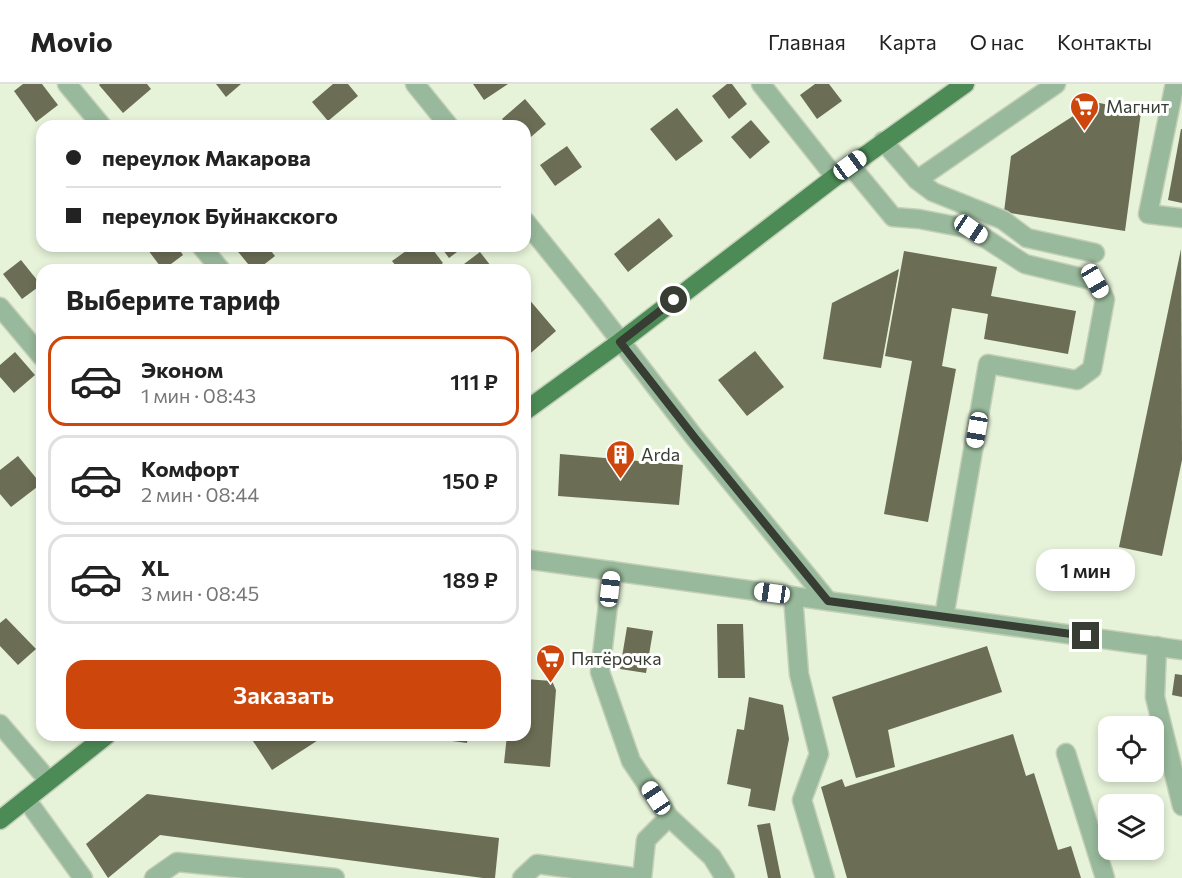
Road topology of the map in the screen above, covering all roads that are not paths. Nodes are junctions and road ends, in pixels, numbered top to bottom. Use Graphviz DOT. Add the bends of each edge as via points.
graph roads {
  1 [pos="67,84"];
  2 [pos="415,84"];
  3 [pos="761,84"];
  4 [pos="965,84"];
  5 [pos="1056,84"];
  6 [pos="1179,84"];
  7 [pos="97,120"];
  8 [pos="444,120"];
  9 [pos="883,141"];
  10 [pos="850,165"];
  11 [pos="835,177"];
  12 [pos="917,180"];
  13 [pos="1182,218"];
  14 [pos="531,229"];
  15 [pos="206,252"];
  16 [pos="1095,253"];
  17 [pos="216,264"];
  18 [pos="0,307"];
  19 [pos="620,342"];
  20 [pos="36,350"];
  21 [pos="531,407"];
  22 [pos="531,560"];
  23 [pos="612,571"];
  24 [pos="794,596"];
  25 [pos="828,601"];
  26 [pos="944,617"];
  27 [pos="1181,644"];
  28 [pos="1157,646"];
  29 [pos="0,724"];
  30 [pos="99,741"];
  31 [pos="1066,753"];
  32 [pos="48,780"];
  33 [pos="26,798"];
  34 [pos="1182,806"];
  35 [pos="669,817"];
  36 [pos="0,820"];
  37 [pos="83,878"];
  38 [pos="153,878"];
  39 [pos="335,878"];
  40 [pos="522,878"];
  41 [pos="640,878"];
  42 [pos="725,878"];
  43 [pos="825,878"];
  44 [pos="1105,878"];
  1 -- 7 [label="street"];
  2 -- 8 [label="street"];
  3 -- 11 [label="street"];
  4 -- 9 [label="main road"];
  5 -- 12 [label="street"];
  6 -- 13 [label="street" via="1174,88 1148,214"];
  9 -- 10 [label="main road"];
  9 -- 12 [label="street"];
  10 -- 11 [label="main road"];
  10 -- 26 [label="street" via="893,217 971,229 1025,264 1095,281 1105,299 1092,369 1077,380 988,364"];
  11 -- 19 [label="main road"];
  12 -- 16 [label="street" via="933,192 1003,220 1027,238"];
  14 -- 19 [label="street"];
  15 -- 17 [label="street"];
  18 -- 20 [label="street"];
  19 -- 21 [label="main road"];
  19 -- 25 [label="street"];
  22 -- 23 [label="street"];
  23 -- 24 [label="street"];
  23 -- 35 [label="street" via="600,672 631,760"];
  24 -- 25 [label="street"];
  24 -- 43 [label="street" via="799,674 819,753 802,800"];
  25 -- 26 [label="street"];
  26 -- 28 [label="street"];
  27 -- 28 [label="street"];
  28 -- 34 [label="street" via="1155,697"];
  29 -- 32 [label="street"];
  30 -- 32 [label="main road"];
  31 -- 44 [label="street"];
  32 -- 33 [label="main road"];
  33 -- 36 [label="main road"];
  33 -- 37 [label="street"];
  35 -- 41 [label="street" via="646,840"];
  35 -- 42 [label="street" via="712,857"];
  38 -- 39 [label="street" via="177,862"];
  40 -- 41 [label="street" via="537,864"];
}
